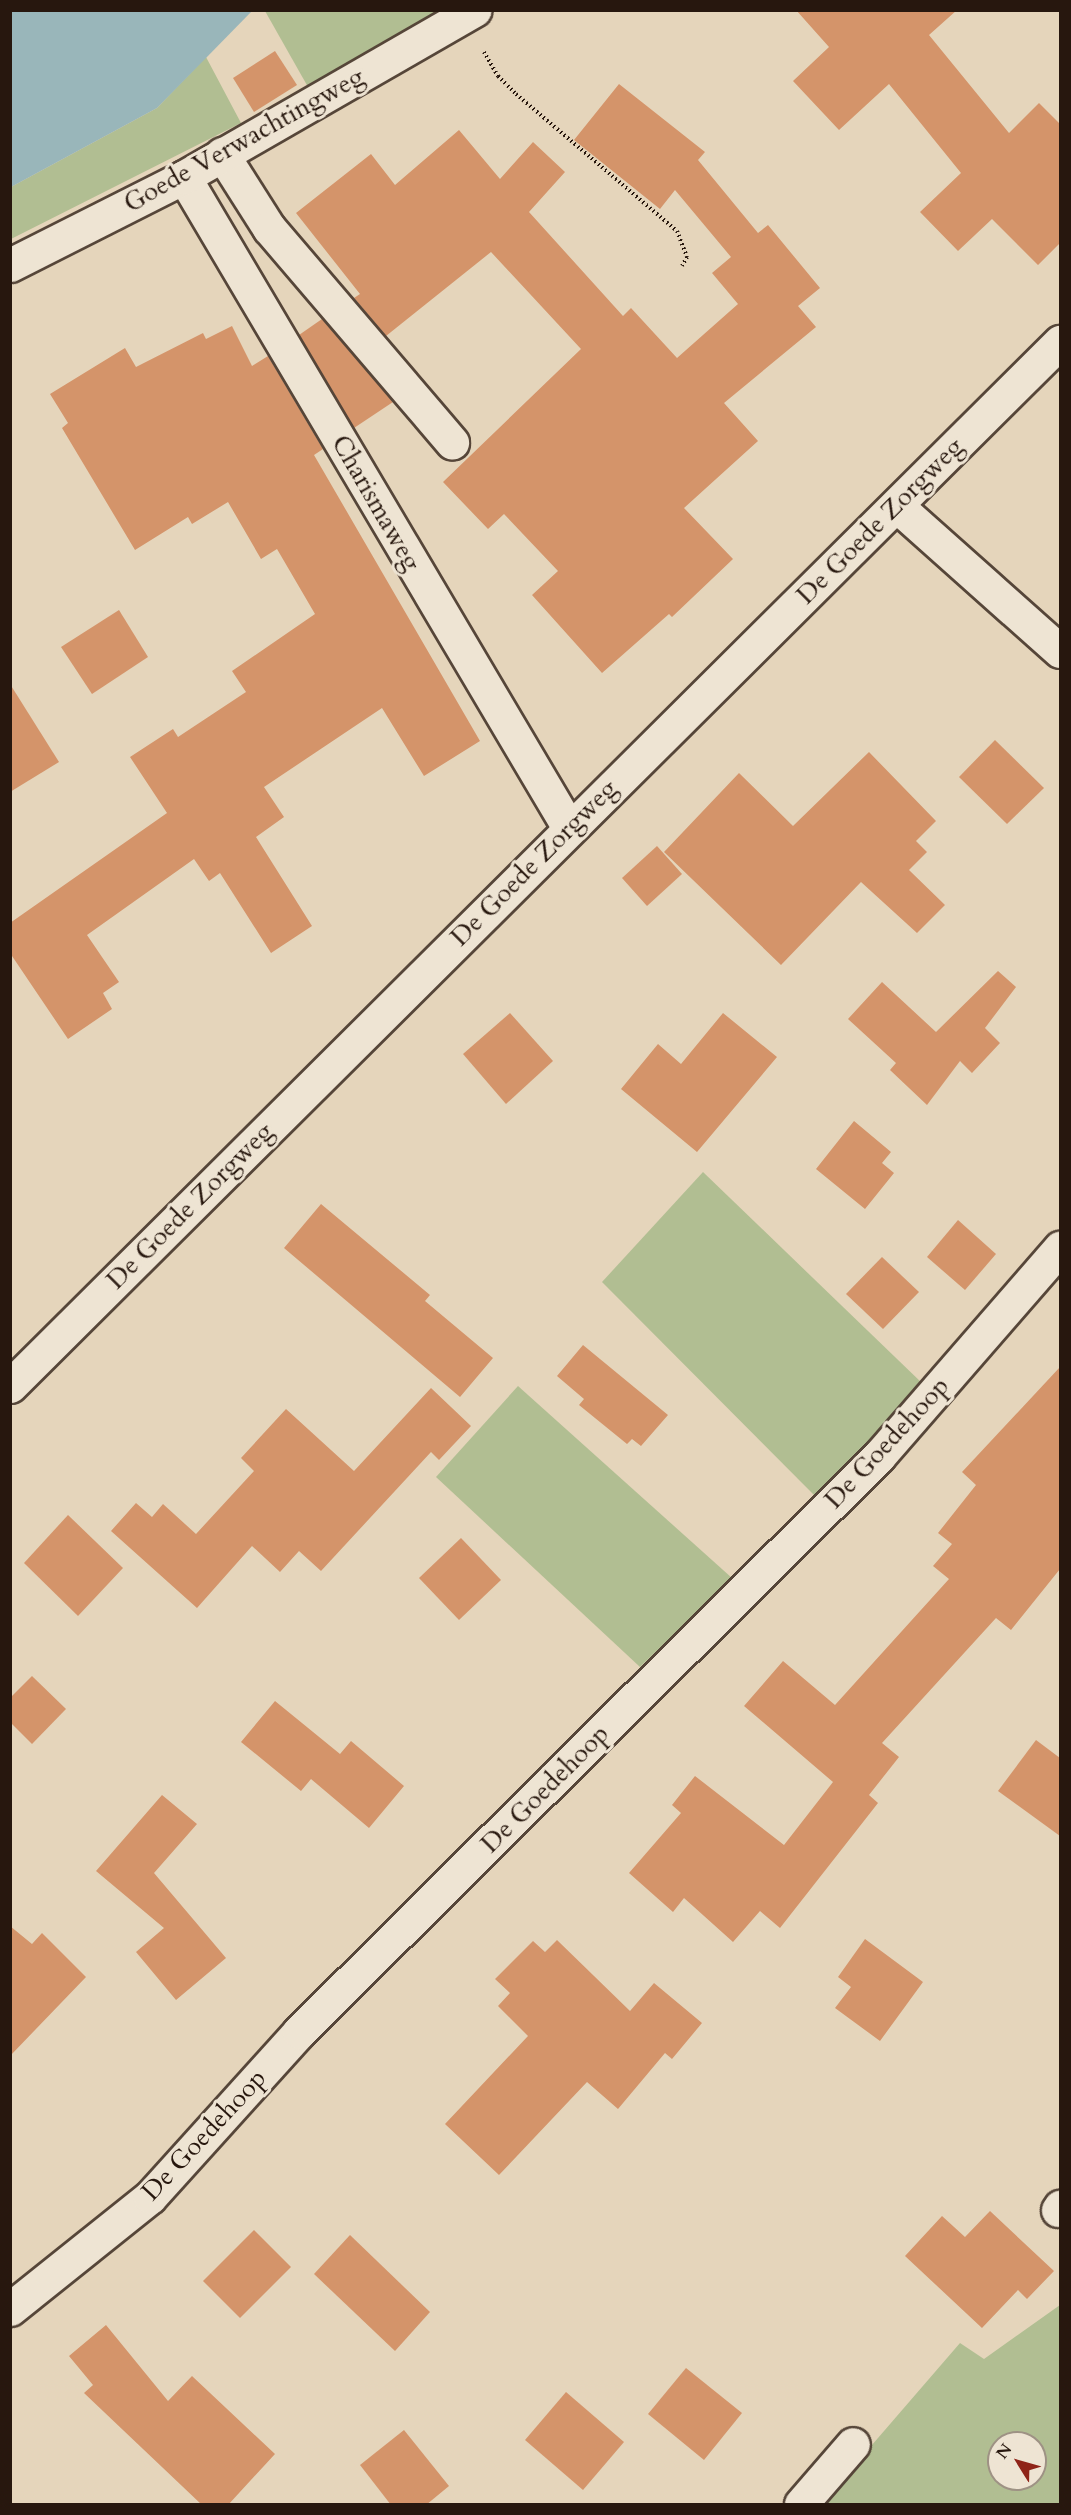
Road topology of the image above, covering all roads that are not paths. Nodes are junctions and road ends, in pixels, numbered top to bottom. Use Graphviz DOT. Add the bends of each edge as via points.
graph roads {
  1 [pos="469,14"];
  2 [pos="222,154"];
  3 [pos="184,177"];
  4 [pos="10,265"];
  5 [pos="1060,342"];
  6 [pos="452,442"];
  7 [pos="897,506"];
  8 [pos="1060,651"];
  9 [pos="569,828"];
  10 [pos="1060,1248"];
  11 [pos="10,1386"];
  12 [pos="10,2309"];
  13 [pos="853,2444"];
  14 [pos="801,2505"];
  1 -- 2 [label="street, Goede Verwachtingweg"];
  2 -- 3 [label="street, Goede Verwachtingweg"];
  2 -- 6 [label="street" via="269,228"];
  3 -- 4 [label="street, Goede Verwachtingweg"];
  3 -- 9 [label="street, Charismaweg"];
  5 -- 7 [label="street, De Goede Zorgweg"];
  7 -- 8 [label="street"];
  7 -- 9 [label="street, De Goede Zorgweg"];
  9 -- 11 [label="street, De Goede Zorgweg"];
  10 -- 12 [label="street, De Goedehoop" via="879,1456 299,2031 150,2197"];
  13 -- 14 [label="street"];
}
